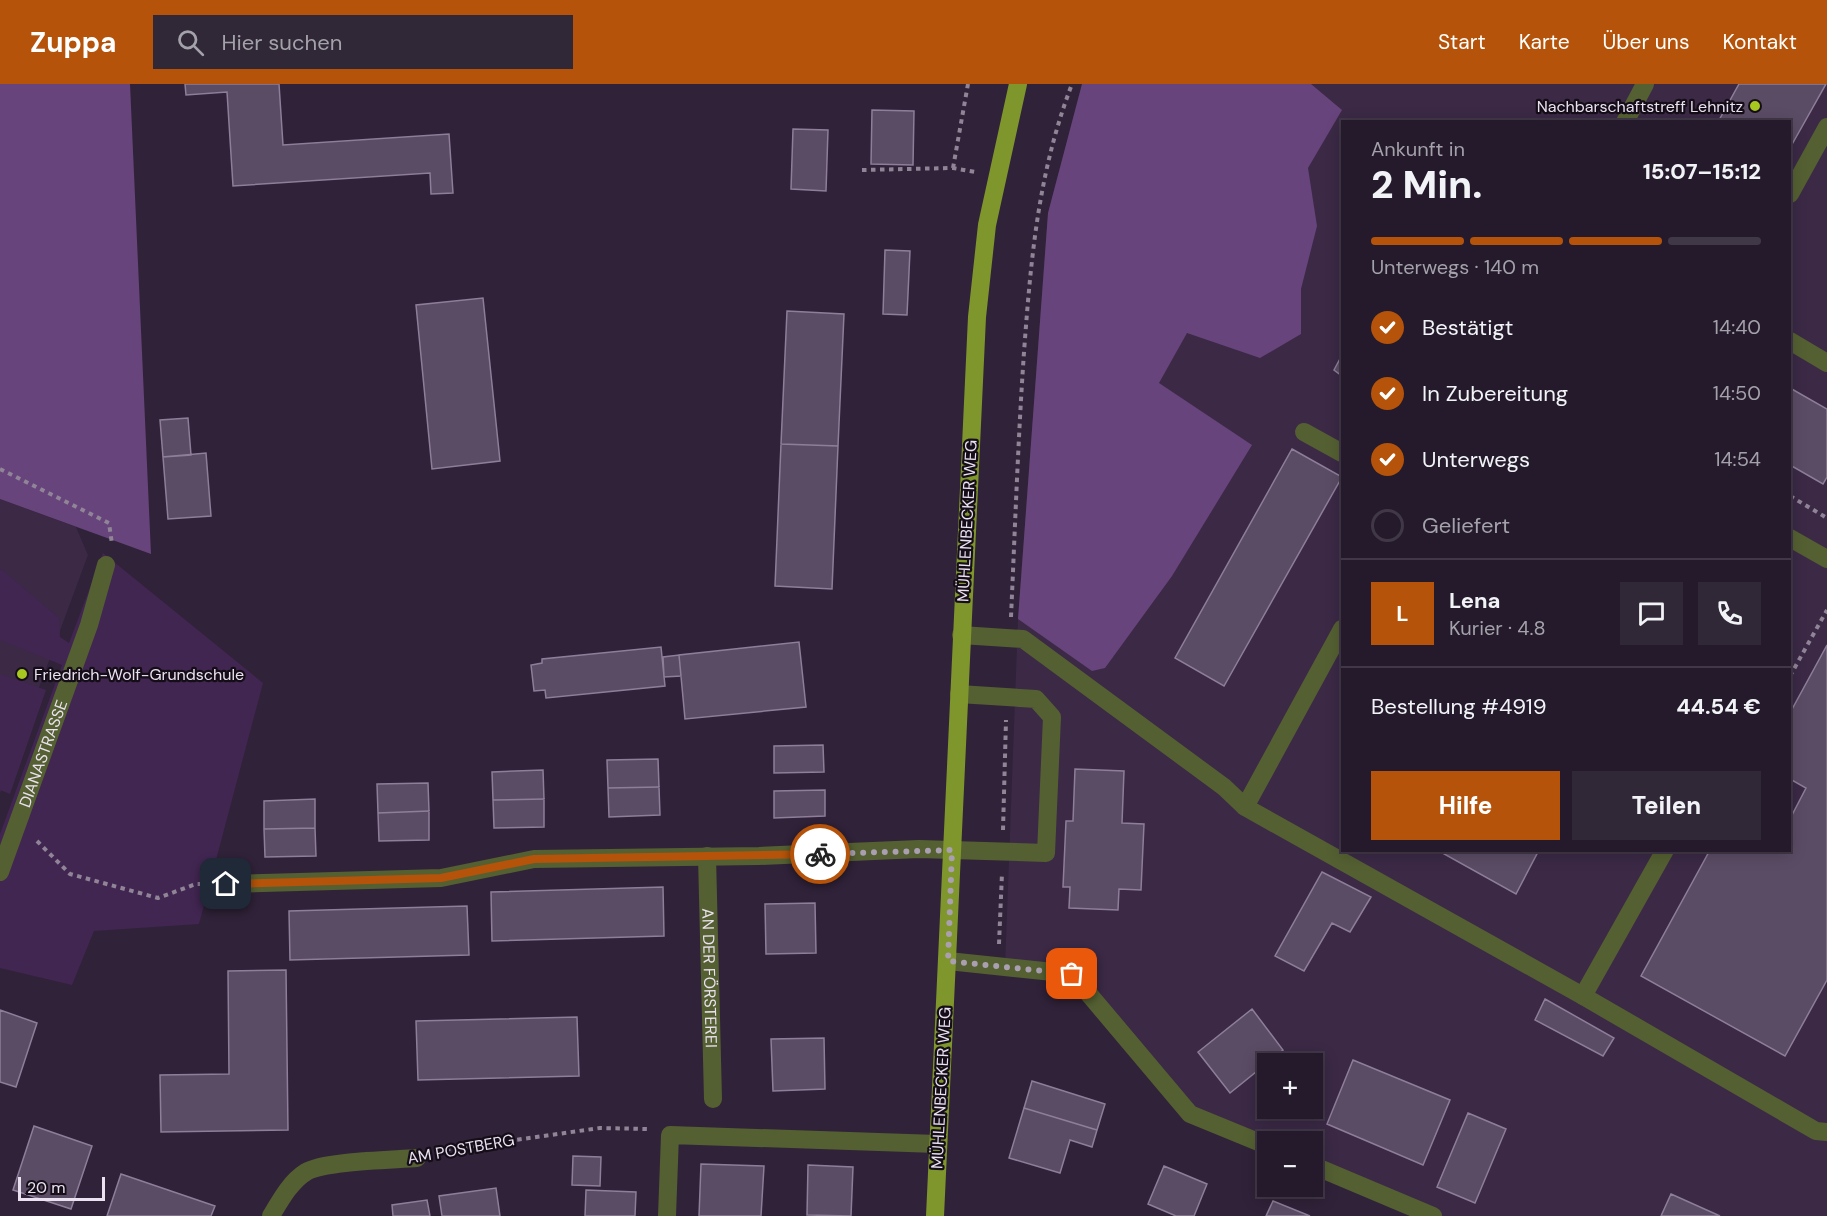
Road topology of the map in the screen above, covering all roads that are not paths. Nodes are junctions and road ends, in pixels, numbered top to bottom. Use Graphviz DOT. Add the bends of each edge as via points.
graph roads {
  1 [pos="1018,84"];
  2 [pos="1645,84"];
  3 [pos="1626,120"];
  4 [pos="1827,127"];
  5 [pos="1791,192"];
  6 [pos="1791,342"];
  7 [pos="1827,363"];
  8 [pos="1304,432"];
  9 [pos="1341,452"];
  10 [pos="1791,539"];
  11 [pos="1827,559"];
  12 [pos="106,564"];
  13 [pos="1341,631"];
  14 [pos="961,635"];
  15 [pos="959,694"];
  16 [pos="1245,807"];
  17 [pos="952,850"];
  18 [pos="1664,852"];
  19 [pos="707,856"];
  20 [pos="0,872"];
  21 [pos="226,884"];
  22 [pos="948,961"];
  23 [pos="1583,996"];
  24 [pos="713,1099"];
  25 [pos="1827,1132"];
  26 [pos="1257,1141"];
  27 [pos="937,1144"];
  28 [pos="417,1158"];
  29 [pos="1323,1170"];
  30 [pos="271,1216"];
  31 [pos="667,1216"];
  32 [pos="934,1216"];
  33 [pos="1433,1216"];
  1 -- 14 [label="main road, MÜHLENBECKER WEG" via="987,225 977,317"];
  2 -- 3 [label="street"];
  4 -- 5 [label="street"];
  6 -- 7 [label="street"];
  8 -- 9 [label="street"];
  10 -- 11 [label="street"];
  12 -- 20 [label="street, DIANASTRASSE"];
  13 -- 16 [label="street"];
  14 -- 15 [label="main road, MÜHLENBECKER WEG"];
  14 -- 16 [label="street" via="1023,639 1224,787"];
  15 -- 17 [label="main road, MÜHLENBECKER WEG"];
  15 -- 17 [label="street" via="1036,699 1052,717 1046,853"];
  16 -- 23 [label="street"];
  17 -- 19 [label="street"];
  17 -- 22 [label="main road, MÜHLENBECKER WEG"];
  18 -- 23 [label="street"];
  19 -- 21 [label="street" via="534,859 441,878"];
  19 -- 24 [label="street, AN DER FÖRSTEREI"];
  22 -- 26 [label="street" via="1072,974 1190,1114"];
  22 -- 27 [label="main road, MÜHLENBECKER WEG"];
  23 -- 25 [label="street" via="1816,1131"];
  27 -- 31 [label="street" via="670,1135"];
  27 -- 32 [label="main road, MÜHLENBECKER WEG"];
  28 -- 30 [label="street, AM POSTBERG" via="325,1166 306,1172 286,1192"];
  29 -- 33 [label="street"];
}
